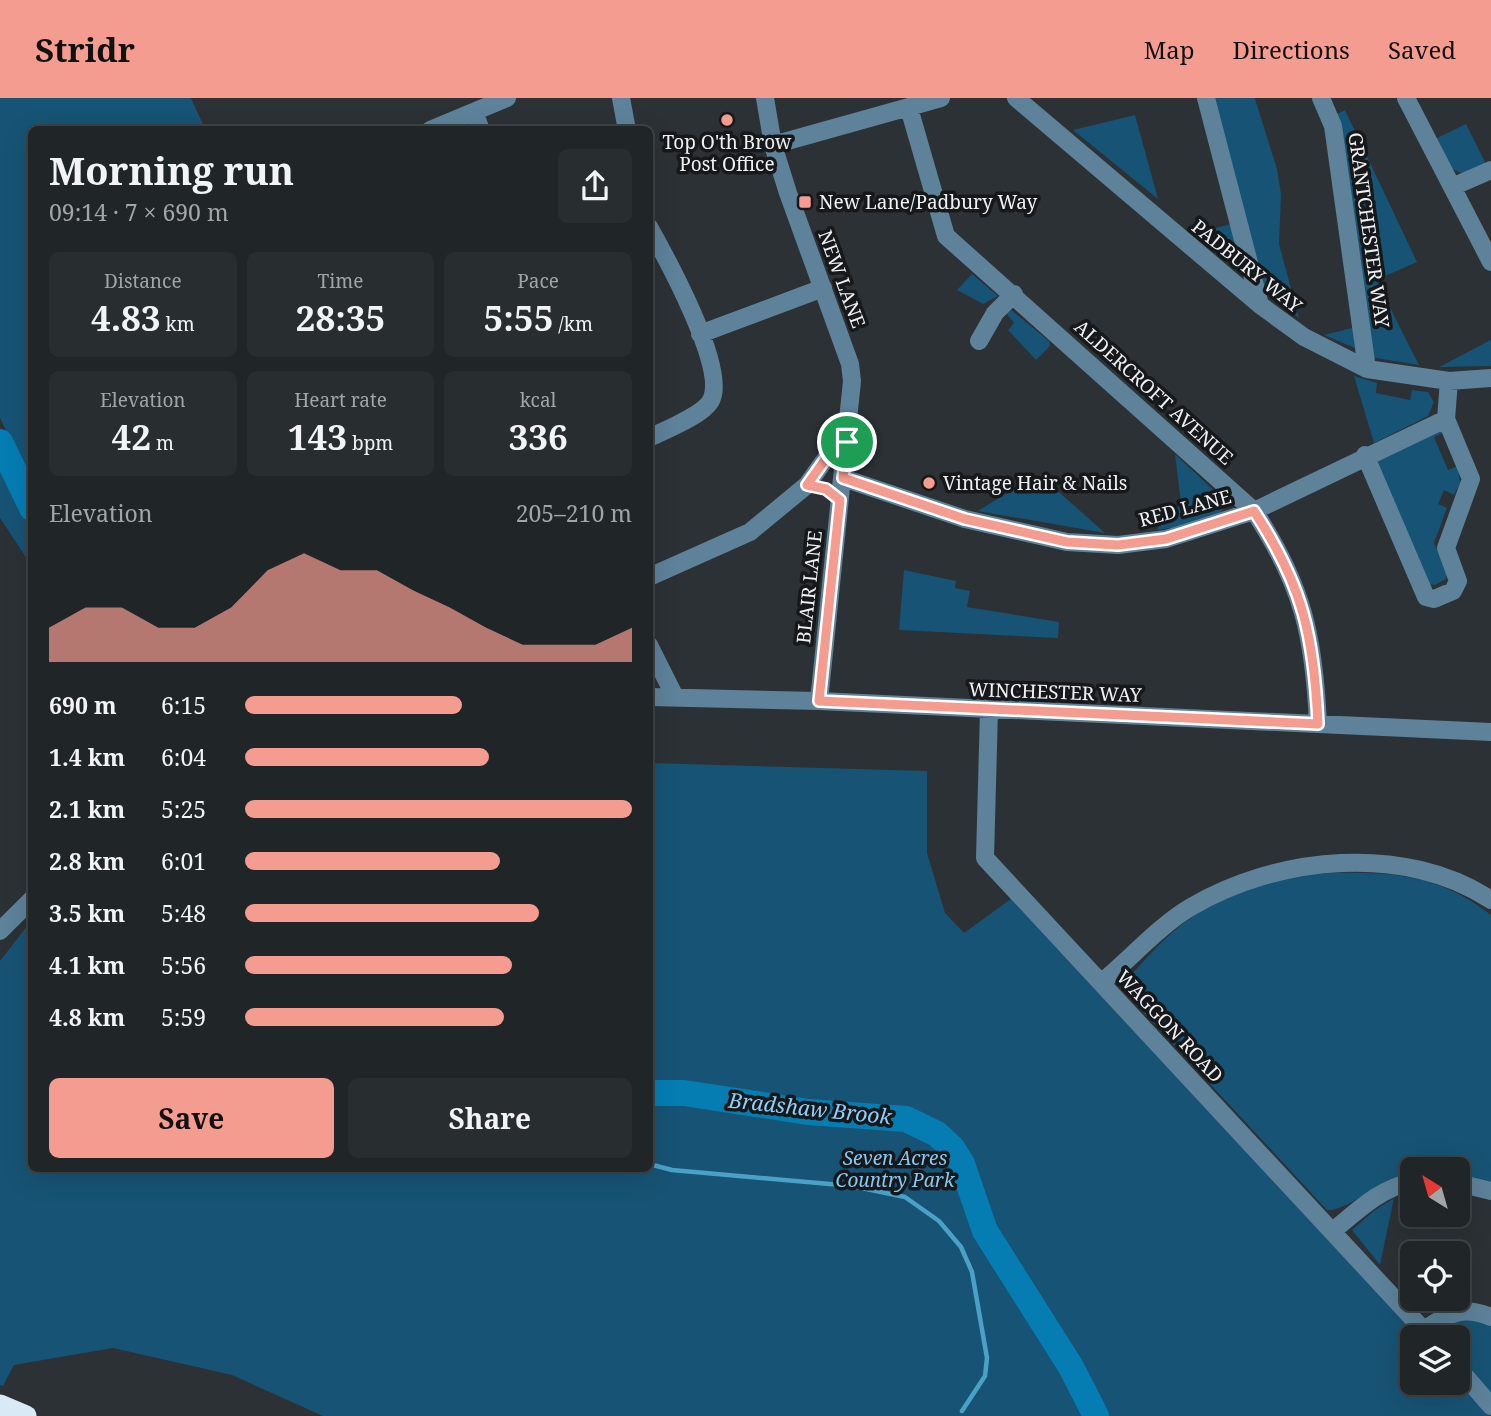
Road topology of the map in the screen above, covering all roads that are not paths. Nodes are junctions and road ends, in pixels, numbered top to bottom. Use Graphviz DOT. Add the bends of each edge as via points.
graph roads {
  1 [pos="507,98"];
  2 [pos="621,98"];
  3 [pos="765,98"];
  4 [pos="941,98"];
  5 [pos="1016,98"];
  6 [pos="1206,98"];
  7 [pos="1321,98"];
  8 [pos="1406,98"];
  9 [pos="909,107"];
  10 [pos="474,112"];
  11 [pos="440,126"];
  12 [pos="479,126"];
  13 [pos="626,126"];
  14 [pos="773,145"];
  15 [pos="1491,170"];
  16 [pos="1452,187"];
  17 [pos="655,253"];
  18 [pos="1491,262"];
  19 [pos="823,288"];
  20 [pos="1014,294"];
  21 [pos="1260,305"];
  22 [pos="700,334"];
  23 [pos="979,341"];
  24 [pos="1367,369"];
  25 [pos="1491,378"];
  26 [pos="1449,380"];
  27 [pos="1446,419"];
  28 [pos="653,436"];
  29 [pos="847,442"];
  30 [pos="1365,455"];
  31 [pos="843,478"];
  32 [pos="807,485"];
  33 [pos="840,500"];
  34 [pos="1254,511"];
  35 [pos="653,575"];
  36 [pos="653,653"];
  37 [pos="653,697"];
  38 [pos="675,697"];
  39 [pos="819,701"];
  40 [pos="989,710"];
  41 [pos="1318,724"];
  42 [pos="1491,732"];
  43 [pos="1491,900"];
  44 [pos="28,903"];
  45 [pos="0,931"];
  46 [pos="1101,984"];
  47 [pos="1400,1185"];
  48 [pos="1470,1186"];
  49 [pos="1491,1191"];
  50 [pos="1333,1231"];
  51 [pos="1491,1317"];
  52 [pos="1419,1325"];
  53 [pos="1436,1325"];
  54 [pos="1470,1382"];
  55 [pos="0,1405"];
  56 [pos="1491,1406"];
  57 [pos="26,1416"];
  1 -- 10 [label="street"];
  2 -- 13 [label="street"];
  3 -- 14 [label="street, NEW LANE"];
  4 -- 9 [label="street"];
  5 -- 21 [label="street, PADBURY WAY"];
  6 -- 21 [label="street"];
  7 -- 24 [label="street, GRANTCHESTER WAY" via="1334,126"];
  8 -- 16 [label="street"];
  9 -- 14 [label="street"];
  9 -- 20 [label="street, ALDERCROFT AVENUE" via="946,236"];
  10 -- 11 [label="street"];
  10 -- 12 [label="street"];
  14 -- 19 [label="street, NEW LANE"];
  15 -- 16 [label="street"];
  16 -- 18 [label="street"];
  17 -- 22 [label="street"];
  19 -- 22 [label="street"];
  19 -- 29 [label="street, NEW LANE" via="850,364"];
  20 -- 23 [label="street" via="995,313"];
  20 -- 34 [label="street, ALDERCROFT AVENUE"];
  21 -- 24 [label="street, PADBURY WAY" via="1304,337"];
  22 -- 28 [label="street" via="714,375 712,399 703,410"];
  24 -- 26 [label="street, PADBURY WAY"];
  25 -- 26 [label="street, PADBURY WAY"];
  26 -- 27 [label="street"];
  27 -- 30 [label="street, RED LANE"];
  27 -- 30 [label="street" via="1471,479 1446,548 1458,581 1453,592 1426,597"];
  29 -- 31 [label="street, NEW LANE"];
  29 -- 32 [label="street" via="829,454"];
  30 -- 34 [label="street, RED LANE"];
  31 -- 33 [label="street, BLAIR LANE"];
  31 -- 34 [label="street, RED LANE" via="965,519 1067,542 1118,545 1166,539"];
  32 -- 33 [label="street" via="826,489"];
  32 -- 35 [label="street" via="750,532"];
  33 -- 39 [label="street, BLAIR LANE"];
  34 -- 41 [label="street, ALDERCROFT AVENUE" via="1285,564 1307,620"];
  36 -- 38 [label="street"];
  37 -- 38 [label="street, WINCHESTER WAY"];
  38 -- 39 [label="street, WINCHESTER WAY"];
  39 -- 40 [label="street, WINCHESTER WAY"];
  40 -- 41 [label="street, WINCHESTER WAY"];
  40 -- 46 [label="street, WAGGON ROAD" via="985,859"];
  41 -- 42 [label="street, WINCHESTER WAY"];
  43 -- 46 [label="street" via="1434,872 1401,867 1338,864 1284,870 1236,885 1189,908"];
  44 -- 45 [label="street"];
  46 -- 50 [label="street, WAGGON ROAD"];
  47 -- 50 [label="street" via="1371,1199"];
  48 -- 49 [label="street"];
  50 -- 52 [label="street, WAGGON ROAD"];
  51 -- 53 [label="street, WAGGON ROAD" via="1459,1310"];
  54 -- 56 [label="street"];
  55 -- 57 [label="highway"];
}
